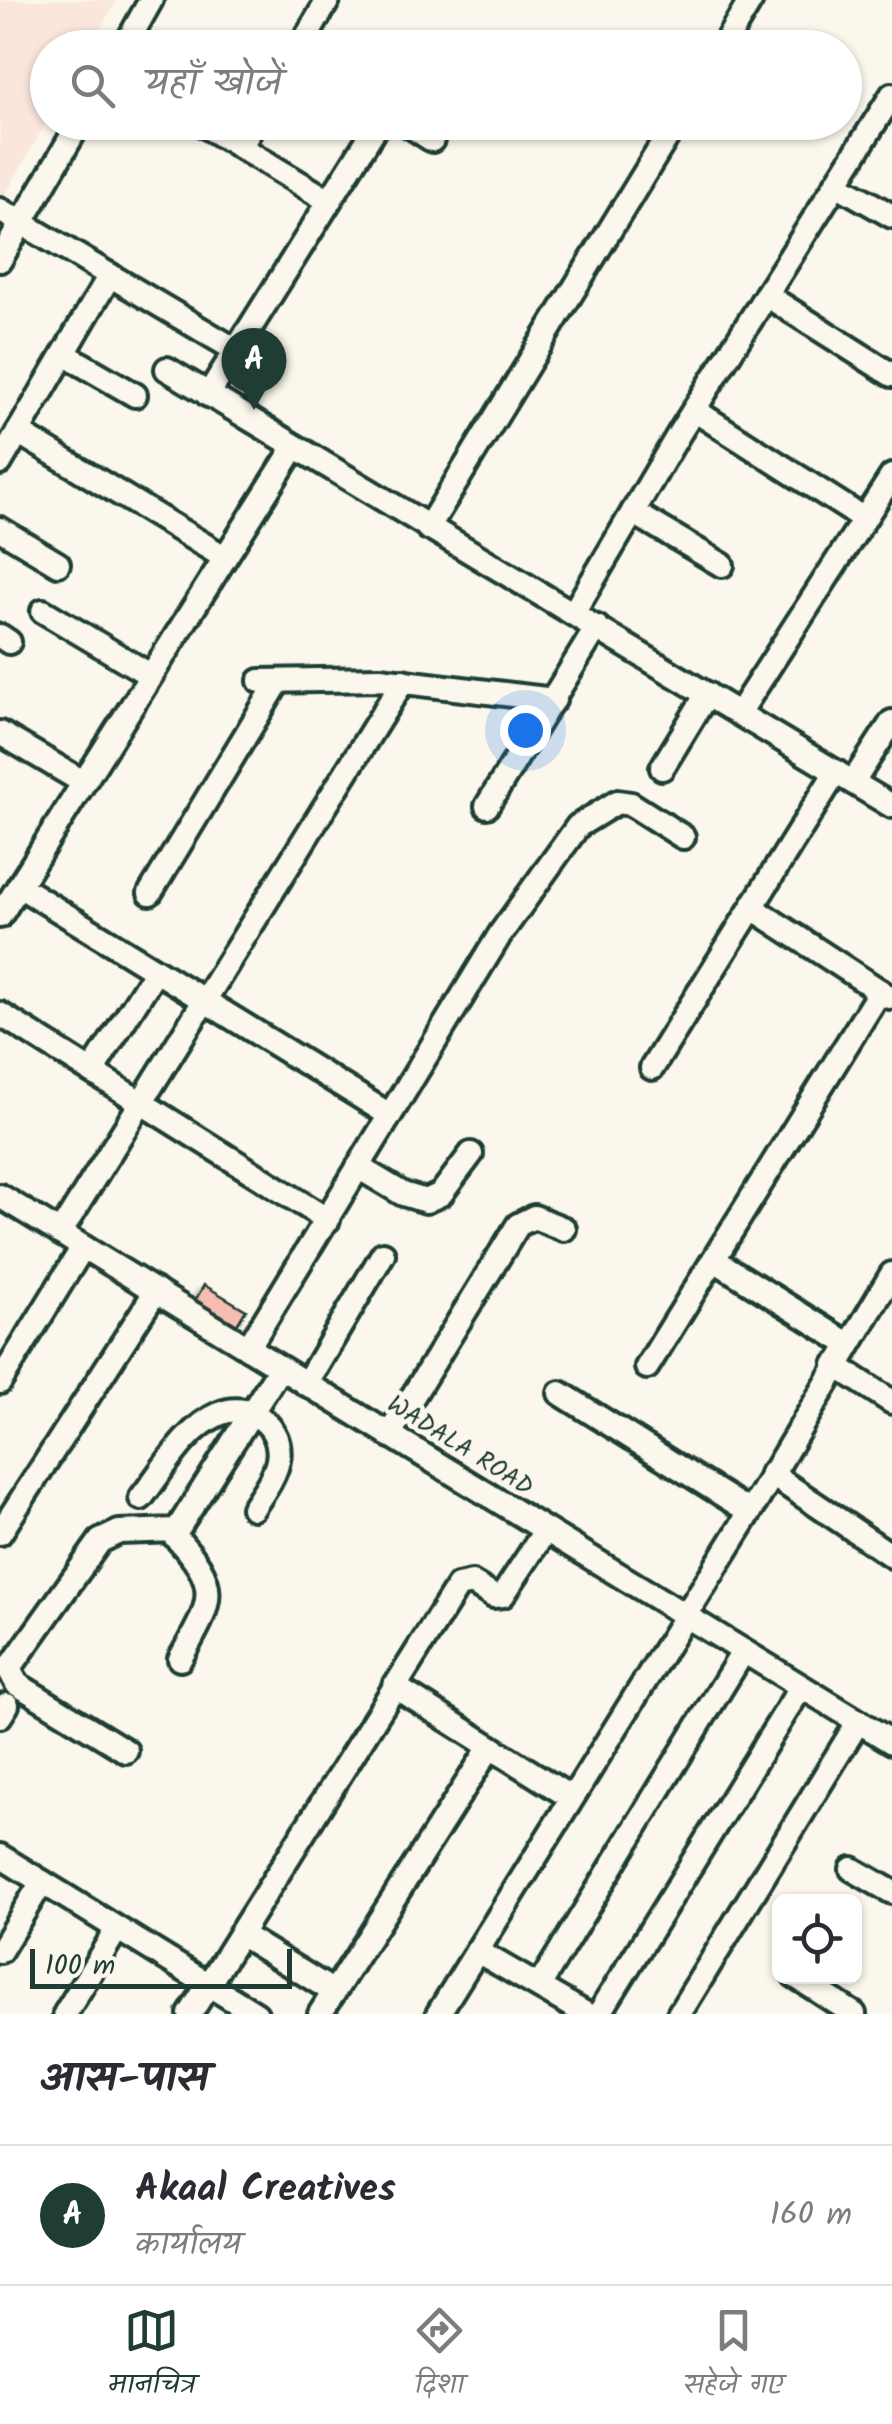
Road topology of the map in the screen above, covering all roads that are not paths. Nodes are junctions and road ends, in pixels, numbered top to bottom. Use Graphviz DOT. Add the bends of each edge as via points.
graph roads {
  1 [pos="151,0"];
  2 [pos="328,0"];
  3 [pos="751,0"];
  4 [pos="134,30"];
  5 [pos="310,30"];
  6 [pos="733,30"];
  7 [pos="892,95"];
  8 [pos="70,140"];
  9 [pos="231,140"];
  10 [pos="244,140"];
  11 [pos="368,140"];
  12 [pos="665,140"];
  13 [pos="241,146"];
  14 [pos="836,184"];
  15 [pos="329,201"];
  16 [pos="0,210"];
  17 [pos="892,216"];
  18 [pos="22,222"];
  19 [pos="0,260"];
  20 [pos="110,275"];
  21 [pos="766,295"];
  22 [pos="234,349"];
  23 [pos="64,354"];
  24 [pos="166,369"];
  25 [pos="892,376"];
  26 [pos="208,395"];
  27 [pos="135,396"];
  28 [pos="694,410"];
  29 [pos="18,432"];
  30 [pos="294,448"];
  31 [pos="0,463"];
  32 [pos="892,476"];
  33 [pos="633,512"];
  34 [pos="864,519"];
  35 [pos="428,528"];
  36 [pos="0,529"];
  37 [pos="224,557"];
  38 [pos="58,564"];
  39 [pos="722,564"];
  40 [pos="43,611"];
  41 [pos="574,612"];
  42 [pos="597,627"];
  43 [pos="150,675"];
  44 [pos="403,681"];
  45 [pos="707,694"];
  46 [pos="554,700"];
  47 [pos="738,713"];
  48 [pos="892,722"];
  49 [pos="0,732"];
  50 [pos="662,768"];
  51 [pos="845,777"];
  52 [pos="83,782"];
  53 [pos="488,806"];
  54 [pos="892,806"];
  55 [pos="684,836"];
  56 [pos="18,886"];
  57 [pos="150,893"];
  58 [pos="754,909"];
  59 [pos="0,916"];
  60 [pos="155,972"];
  61 [pos="886,995"];
  62 [pos="201,1002"];
  63 [pos="0,1014"];
  64 [pos="652,1068"];
  65 [pos="92,1072"];
  66 [pos="140,1102"];
  67 [pos="388,1114"];
  68 [pos="471,1154"];
  69 [pos="358,1167"];
  70 [pos="0,1196"];
  71 [pos="328,1220"];
  72 [pos="564,1229"];
  73 [pos="60,1233"];
  74 [pos="83,1247"];
  75 [pos="383,1254"];
  76 [pos="716,1261"];
  77 [pos="892,1274"];
  78 [pos="156,1290"];
  79 [pos="848,1344"];
  80 [pos="248,1348"];
  81 [pos="835,1365"];
  82 [pos="646,1366"];
  83 [pos="280,1368"];
  84 [pos="0,1382"];
  85 [pos="306,1384"];
  86 [pos="560,1393"];
  87 [pos="892,1402"];
  88 [pos="253,1411"];
  89 [pos="388,1435"];
  90 [pos="771,1474"];
  91 [pos="141,1498"];
  92 [pos="254,1508"];
  93 [pos="750,1512"];
  94 [pos="545,1530"];
  95 [pos="0,1533"];
  96 [pos="172,1533"];
  97 [pos="892,1556"];
  98 [pos="687,1615"];
  99 [pos="743,1652"];
  100 [pos="180,1659"];
  101 [pos="394,1686"];
  102 [pos="801,1687"];
  103 [pos="858,1722"];
  104 [pos="892,1742"];
  105 [pos="490,1747"];
  106 [pos="126,1751"];
  107 [pos="570,1797"];
  108 [pos="0,1856"];
  109 [pos="852,1869"];
  110 [pos="42,1882"];
  111 [pos="892,1892"];
  112 [pos="118,1929"];
  113 [pos="240,1934"];
  114 [pos="0,1951"];
  115 [pos="477,1952"];
  116 [pos="208,1984"];
  117 [pos="807,1984"];
  118 [pos="538,1986"];
  119 [pos="334,1992"];
  120 [pos="66,2014"];
  121 [pos="190,2014"];
  122 [pos="256,2014"];
  123 [pos="320,2014"];
  124 [pos="438,2014"];
  125 [pos="586,2014"];
  126 [pos="600,2014"];
  127 [pos="679,2014"];
  128 [pos="854,2014"];
  1 -- 4 [label="street"];
  2 -- 5 [label="street"];
  3 -- 6 [label="street"];
  7 -- 14 [label="street"];
  8 -- 18 [label="street"];
  9 -- 13 [label="street"];
  10 -- 13 [label="street"];
  11 -- 15 [label="street"];
  12 -- 35 [label="street"];
  13 -- 15 [label="street"];
  14 -- 17 [label="street"];
  14 -- 21 [label="street"];
  15 -- 22 [label="street"];
  16 -- 18 [label="street"];
  18 -- 19 [label="street"];
  18 -- 20 [label="street"];
  20 -- 22 [label="street"];
  20 -- 23 [label="street"];
  21 -- 25 [label="street"];
  21 -- 28 [label="street"];
  22 -- 26 [label="street"];
  23 -- 27 [label="street"];
  23 -- 29 [label="street"];
  24 -- 26 [label="street"];
  26 -- 30 [label="street"];
  28 -- 33 [label="street"];
  28 -- 34 [label="street"];
  29 -- 31 [label="street"];
  29 -- 37 [label="street"];
  30 -- 35 [label="street"];
  30 -- 37 [label="street"];
  32 -- 34 [label="street"];
  33 -- 39 [label="street"];
  33 -- 41 [label="street"];
  34 -- 47 [label="street"];
  35 -- 41 [label="street"];
  36 -- 38 [label="street"];
  37 -- 43 [label="street"];
  40 -- 43 [label="street"];
  41 -- 42 [label="street"];
  42 -- 45 [label="street"];
  42 -- 46 [label="street"];
  43 -- 52 [label="street"];
  44 -- 46 [label="street"];
  44 -- 57 [label="street" via="269,681"];
  44 -- 62 [label="street"];
  45 -- 47 [label="street"];
  45 -- 50 [label="street"];
  46 -- 53 [label="street"];
  47 -- 51 [label="street"];
  48 -- 51 [label="street"];
  49 -- 52 [label="street"];
  51 -- 54 [label="street"];
  51 -- 58 [label="street"];
  52 -- 56 [label="street"];
  55 -- 67 [label="street" via="631,804 617,802 588,816 501,933"];
  56 -- 59 [label="street"];
  56 -- 60 [label="street"];
  58 -- 61 [label="street"];
  58 -- 64 [label="street"];
  60 -- 62 [label="street"];
  60 -- 65 [label="street"];
  61 -- 76 [label="street"];
  62 -- 66 [label="street"];
  62 -- 67 [label="street"];
  63 -- 65 [label="street"];
  65 -- 66 [label="street"];
  66 -- 71 [label="street"];
  66 -- 73 [label="street"];
  67 -- 69 [label="street"];
  68 -- 69 [label="street" via="441,1194 426,1201"];
  69 -- 71 [label="street"];
  70 -- 73 [label="street, WADALA ROAD"];
  71 -- 80 [label="street"];
  72 -- 89 [label="street" via="534,1216 511,1234"];
  73 -- 74 [label="street, WADALA ROAD"];
  74 -- 78 [label="street, WADALA ROAD"];
  74 -- 84 [label="street"];
  75 -- 85 [label="street"];
  76 -- 79 [label="street"];
  76 -- 82 [label="street"];
  77 -- 79 [label="street"];
  78 -- 80 [label="street, WADALA ROAD"];
  78 -- 95 [label="street"];
  79 -- 81 [label="street"];
  80 -- 83 [label="street, WADALA ROAD"];
  81 -- 87 [label="street"];
  81 -- 90 [label="street"];
  83 -- 85 [label="street, WADALA ROAD"];
  83 -- 88 [label="street"];
  85 -- 89 [label="street, WADALA ROAD"];
  86 -- 93 [label="street"];
  88 -- 91 [label="street" via="228,1410 199,1426"];
  88 -- 92 [label="street" via="271,1428 278,1453"];
  88 -- 96 [label="street"];
  89 -- 94 [label="street, WADALA ROAD"];
  90 -- 93 [label="street"];
  90 -- 97 [label="street"];
  93 -- 98 [label="street"];
  94 -- 98 [label="street, WADALA ROAD"];
  94 -- 101 [label="street" via="503,1595 472,1583 458,1586"];
  96 -- 100 [label="street" via="210,1586 208,1607"];
  96 -- 106 [label="street" via="118,1532 100,1541 9,1668 17,1684"];
  98 -- 99 [label="street, WADALA ROAD"];
  98 -- 107 [label="street"];
  99 -- 102 [label="street, WADALA ROAD"];
  99 -- 118 [label="street"];
  101 -- 105 [label="street"];
  101 -- 113 [label="street"];
  102 -- 103 [label="street, WADALA ROAD"];
  102 -- 126 [label="street"];
  103 -- 104 [label="street, WADALA ROAD"];
  103 -- 127 [label="street"];
  105 -- 107 [label="street"];
  105 -- 119 [label="street"];
  107 -- 115 [label="street"];
  108 -- 110 [label="street"];
  109 -- 111 [label="street"];
  110 -- 112 [label="street"];
  110 -- 114 [label="street"];
  112 -- 116 [label="street"];
  112 -- 120 [label="street"];
  113 -- 116 [label="street"];
  113 -- 119 [label="street"];
  115 -- 118 [label="street"];
  115 -- 124 [label="street"];
  116 -- 121 [label="street"];
  116 -- 122 [label="street"];
  117 -- 128 [label="street"];
  118 -- 125 [label="street"];
  119 -- 123 [label="street"];
}
